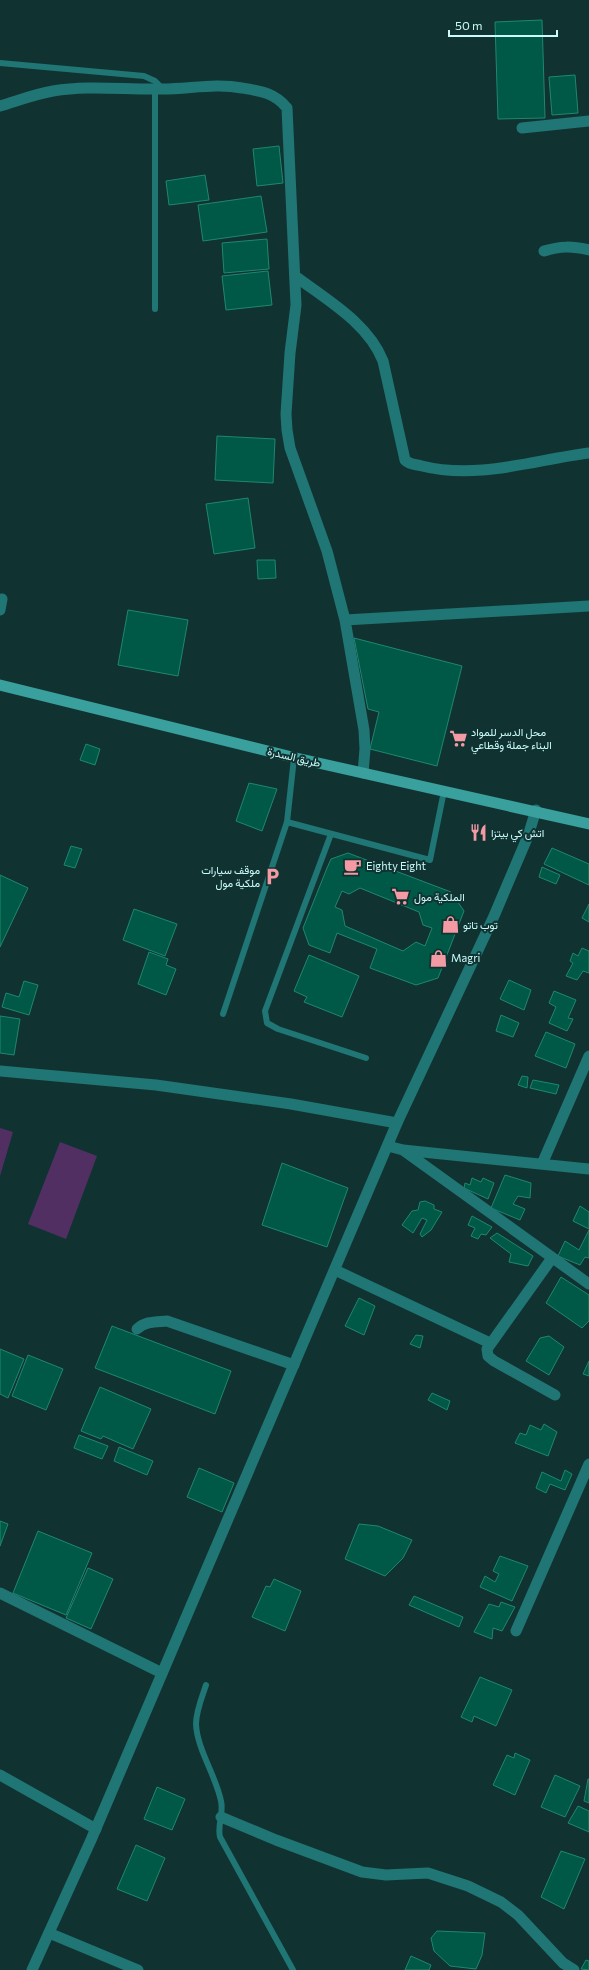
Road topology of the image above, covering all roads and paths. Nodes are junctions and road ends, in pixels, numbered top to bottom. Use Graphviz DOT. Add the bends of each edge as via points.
graph roads {
  1 [pos="0,63"];
  2 [pos="159,89"];
  3 [pos="0,106"];
  4 [pos="589,121"];
  5 [pos="522,128"];
  6 [pos="589,250"];
  7 [pos="544,251"];
  8 [pos="295,276"];
  9 [pos="156,309"];
  10 [pos="589,452"];
  11 [pos="2,598"];
  12 [pos="589,606"];
  13 [pos="0,610"];
  14 [pos="345,620"];
  15 [pos="0,685"];
  16 [pos="294,758"];
  17 [pos="363,773"];
  18 [pos="444,791"];
  19 [pos="536,810"];
  20 [pos="287,822"];
  21 [pos="589,824"];
  22 [pos="331,834"];
  23 [pos="223,1014"];
  24 [pos="589,1056"];
  25 [pos="366,1058"];
  26 [pos="0,1070"];
  27 [pos="397,1123"];
  28 [pos="388,1146"];
  29 [pos="403,1150"];
  30 [pos="542,1164"];
  31 [pos="589,1169"];
  32 [pos="552,1258"];
  33 [pos="335,1270"];
  34 [pos="589,1284"];
  35 [pos="137,1329"];
  36 [pos="490,1343"];
  37 [pos="294,1365"];
  38 [pos="555,1395"];
  39 [pos="589,1464"];
  40 [pos="0,1593"];
  41 [pos="516,1631"];
  42 [pos="162,1673"];
  43 [pos="206,1685"];
  44 [pos="0,1774"];
  45 [pos="221,1817"];
  46 [pos="96,1829"];
  47 [pos="49,1933"];
  48 [pos="32,1970"];
  49 [pos="138,1970"];
  50 [pos="293,1970"];
  51 [pos="574,1970"];
  1 -- 2 [label="lane" via="144,76 155,81"];
  2 -- 3 [label="street" via="78,88"];
  2 -- 8 [label="street" via="240,87 279,98 287,108"];
  2 -- 9 [label="lane"];
  4 -- 5 [label="street"];
  6 -- 7 [label="street" via="576,246 560,246"];
  8 -- 10 [label="street" via="355,322 380,352 405,460 409,464 442,471 464,472"];
  8 -- 14 [label="street" via="296,305 290,353 287,430 290,448 327,551"];
  11 -- 13 [label="street"];
  12 -- 14 [label="street"];
  14 -- 17 [label="street" via="364,730"];
  15 -- 16 [label="main road, طريق السدرة"];
  16 -- 17 [label="main road, طريق السدرة"];
  16 -- 20 [label="lane"];
  17 -- 18 [label="main road, طريق السدرة"];
  18 -- 19 [label="main road, طريق السدرة"];
  18 -- 22 [label="lane" via="430,860"];
  19 -- 21 [label="main road, طريق السدرة"];
  19 -- 27 [label="street" via="528,836 494,916"];
  20 -- 22 [label="lane"];
  20 -- 23 [label="lane"];
  22 -- 25 [label="lane" via="265,1011 267,1023 278,1029"];
  24 -- 30 [label="street"];
  26 -- 27 [label="street" via="156,1084"];
  27 -- 28 [label="street"];
  28 -- 29 [label="street"];
  28 -- 33 [label="street"];
  29 -- 30 [label="street"];
  29 -- 32 [label="street"];
  30 -- 31 [label="street"];
  32 -- 34 [label="street"];
  32 -- 36 [label="street"];
  33 -- 36 [label="street"];
  33 -- 37 [label="street"];
  35 -- 37 [label="street" via="149,1322 167,1321"];
  36 -- 38 [label="street" via="487,1349 488,1356 494,1361"];
  37 -- 42 [label="street"];
  39 -- 41 [label="street"];
  40 -- 42 [label="street"];
  42 -- 46 [label="street"];
  43 -- 45 [label="lane" via="198,1711 197,1729 221,1799"];
  44 -- 46 [label="street"];
  45 -- 50 [label="lane" via="218,1827 220,1838"];
  45 -- 51 [label="street" via="362,1872 386,1875 428,1873 468,1886 501,1902 518,1915 563,1963"];
  46 -- 47 [label="street"];
  47 -- 48 [label="street"];
  47 -- 49 [label="street"];
}
